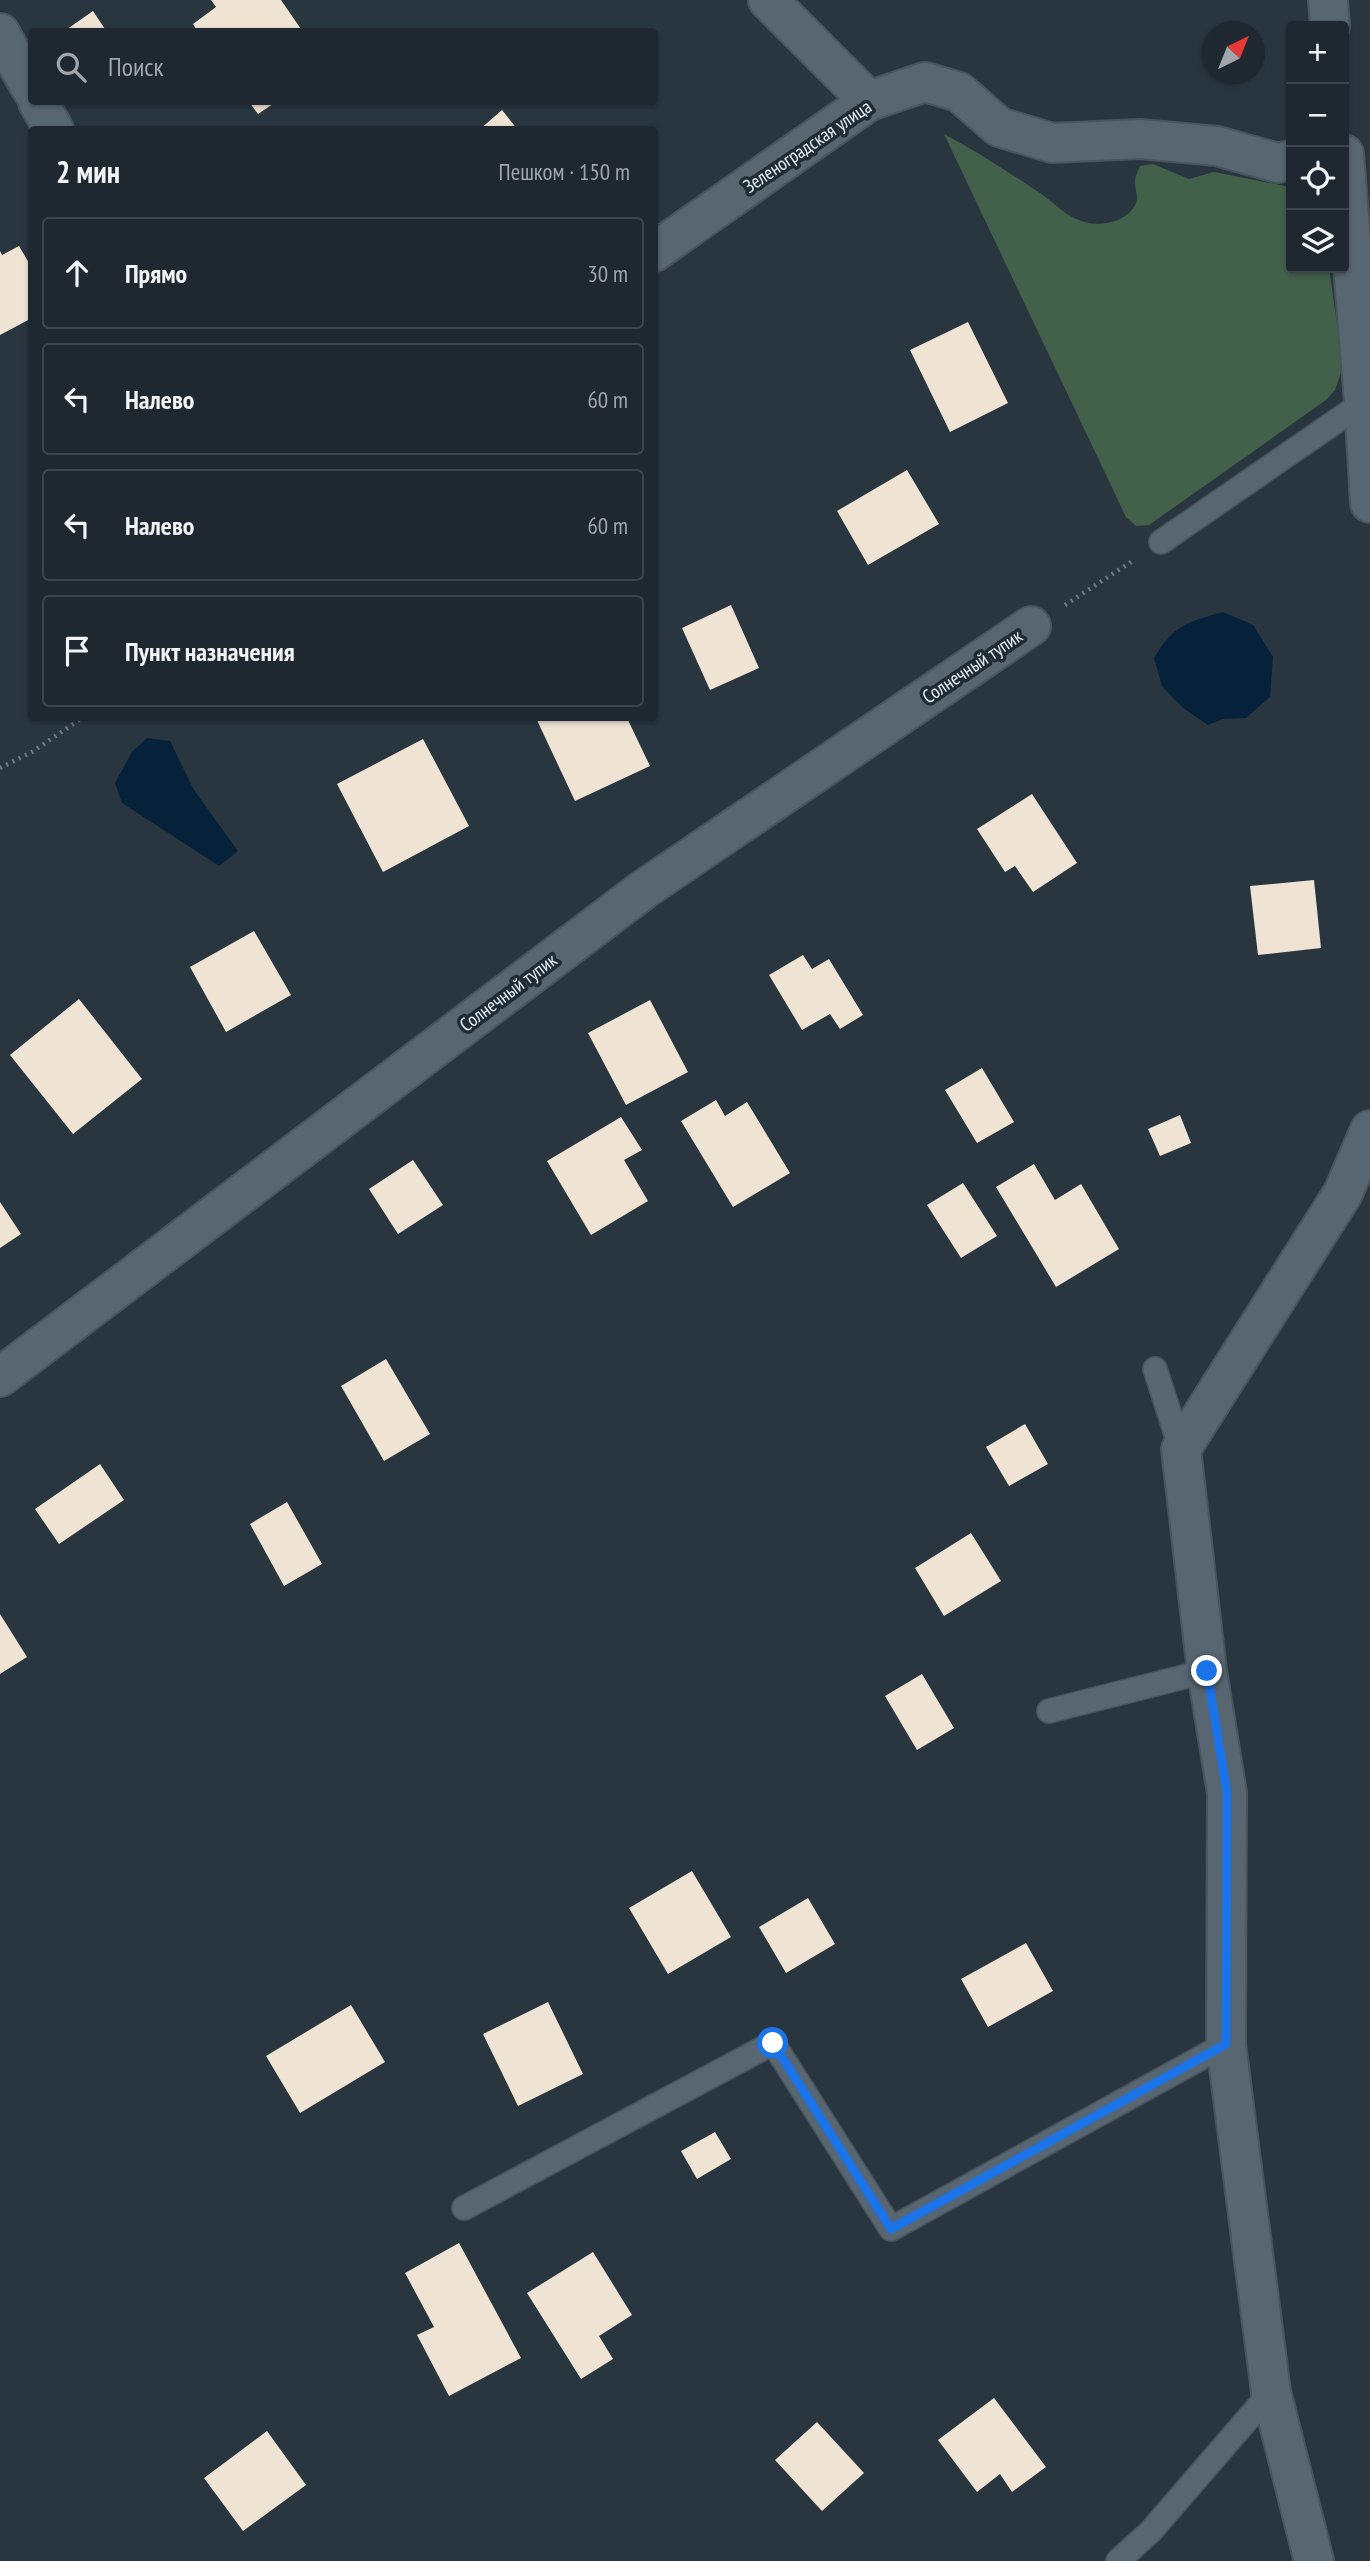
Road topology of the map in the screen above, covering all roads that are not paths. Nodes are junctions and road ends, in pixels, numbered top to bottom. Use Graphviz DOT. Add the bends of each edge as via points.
graph roads {
  1 [pos="768,0"];
  2 [pos="1328,0"];
  3 [pos="1330,21"];
  4 [pos="0,33"];
  5 [pos="28,83"];
  6 [pos="869,101"];
  7 [pos="40,105"];
  8 [pos="52,126"];
  9 [pos="1286,161"];
  10 [pos="1349,210"];
  11 [pos="658,249"];
  12 [pos="1364,402"];
  13 [pos="1370,503"];
  14 [pos="1161,542"];
  15 [pos="1031,626"];
  16 [pos="1370,1130"];
  17 [pos="1155,1369"];
  18 [pos="0,1377"];
  19 [pos="1181,1449"];
  20 [pos="1207,1671"];
  21 [pos="1049,1711"];
  22 [pos="1226,2044"];
  23 [pos="464,2208"];
  24 [pos="1271,2392"];
  25 [pos="1118,2561"];
  26 [pos="1314,2561"];
  1 -- 6 [label="street"];
  2 -- 3 [label="street"];
  4 -- 5 [label="street"];
  6 -- 9 [label="street, Зеленоградская улица" via="925,82 959,92 999,127 1052,143 1140,139 1217,146 1278,163"];
  6 -- 11 [label="street, Зеленоградская улица"];
  7 -- 8 [label="street"];
  10 -- 12 [label="street"];
  12 -- 13 [label="street"];
  12 -- 14 [label="lane"];
  15 -- 18 [label="street, Солнечный тупик" via="643,890"];
  16 -- 19 [label="street" via="1343,1193"];
  17 -- 19 [label="lane"];
  19 -- 20 [label="street"];
  20 -- 21 [label="lane"];
  20 -- 22 [label="street" via="1227,1793"];
  22 -- 23 [label="lane" via="891,2229 773,2043"];
  22 -- 24 [label="street"];
  24 -- 25 [label="lane" via="1152,2531"];
  24 -- 26 [label="street"];
}
